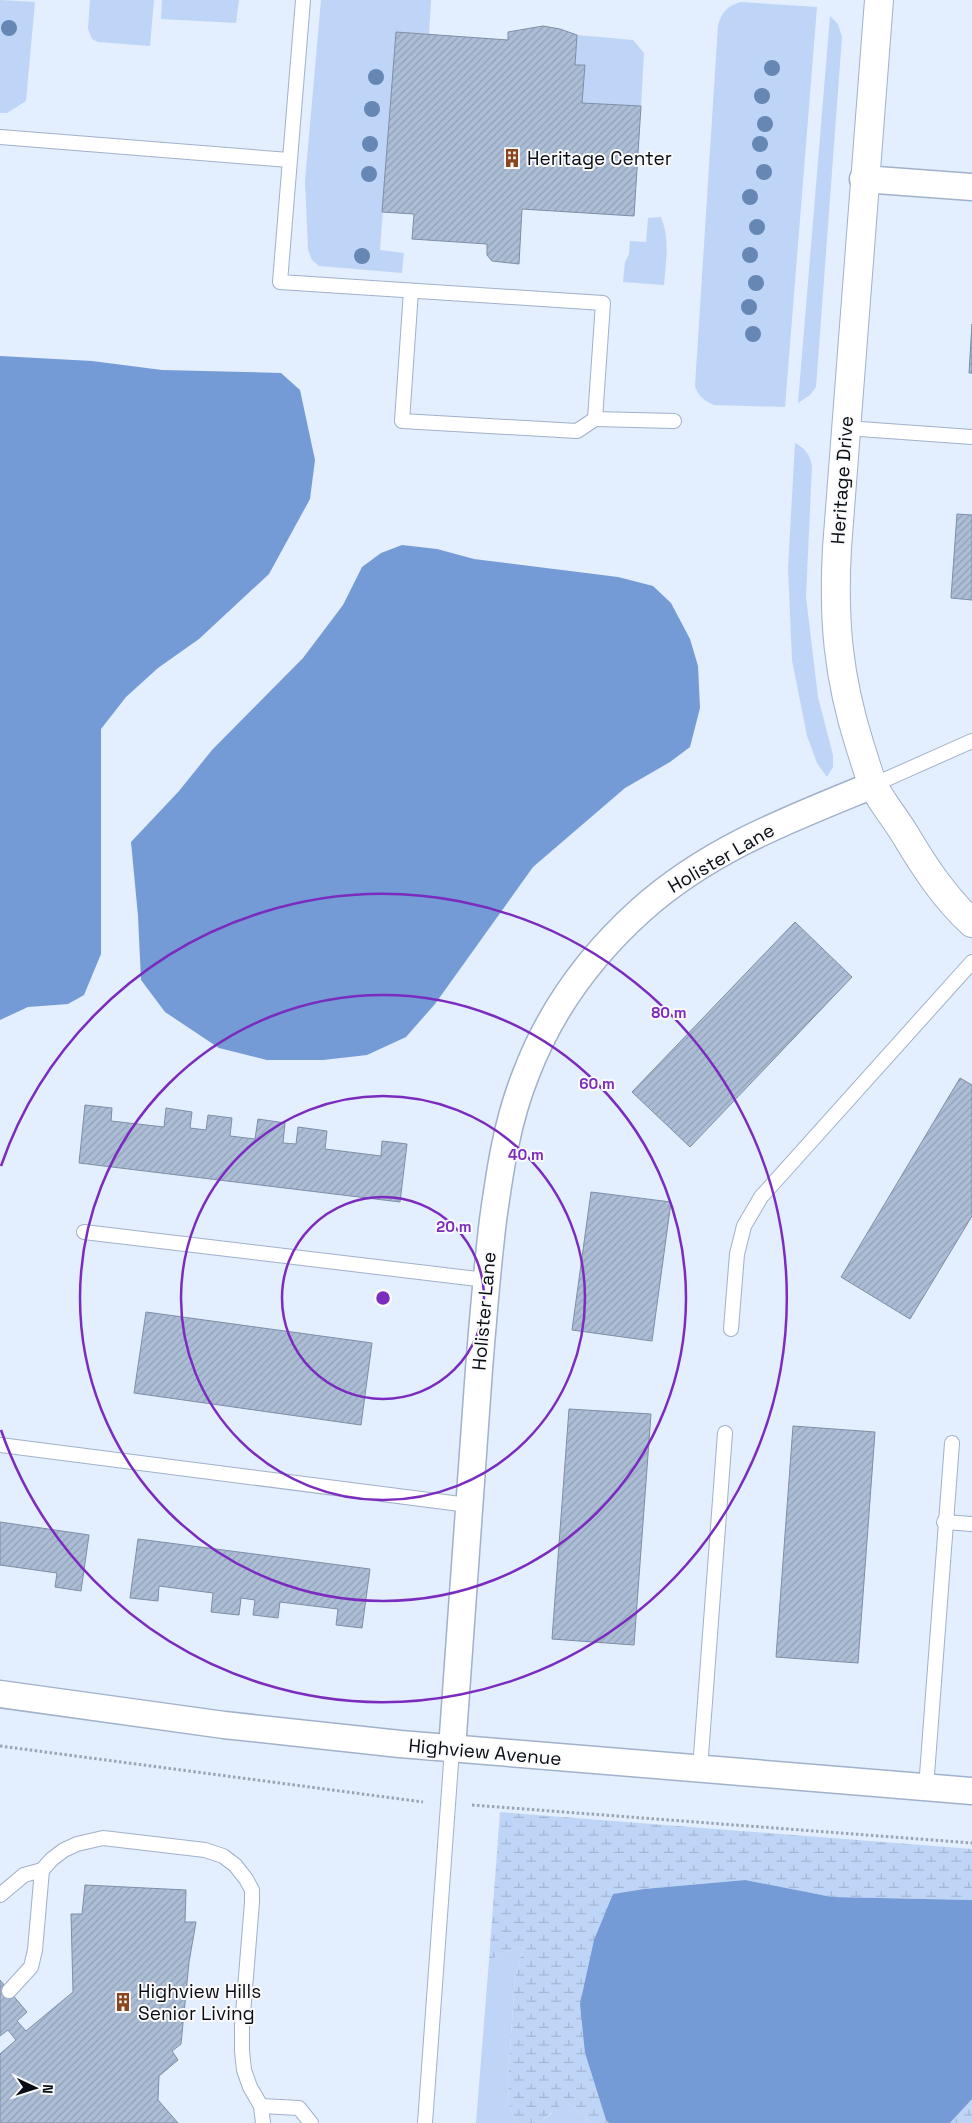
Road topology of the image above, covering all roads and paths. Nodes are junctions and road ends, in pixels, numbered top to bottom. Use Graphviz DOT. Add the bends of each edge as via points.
graph roads {
  1 [pos="303,0"];
  2 [pos="879,0"];
  3 [pos="0,137"];
  4 [pos="289,160"];
  5 [pos="864,179"];
  6 [pos="972,187"];
  7 [pos="411,291"];
  8 [pos="595,419"];
  9 [pos="674,421"];
  10 [pos="846,428"];
  11 [pos="972,437"];
  12 [pos="972,740"];
  13 [pos="873,785"];
  14 [pos="972,923"];
  15 [pos="972,962"];
  16 [pos="84,1232"];
  17 [pos="486,1280"];
  18 [pos="731,1329"];
  19 [pos="725,1433"];
  20 [pos="952,1442"];
  21 [pos="0,1445"];
  22 [pos="468,1505"];
  23 [pos="944,1522"];
  24 [pos="972,1524"];
  25 [pos="0,1694"];
  26 [pos="0,1746"];
  27 [pos="452,1749"];
  28 [pos="700,1769"];
  29 [pos="926,1788"];
  30 [pos="972,1791"];
  31 [pos="449,1804"];
  32 [pos="972,1843"];
  33 [pos="42,1870"];
  34 [pos="0,1895"];
  35 [pos="10,1991"];
  36 [pos="261,2106"];
  37 [pos="263,2123"];
  38 [pos="311,2123"];
  39 [pos="426,2123"];
  1 -- 4 [label="lane"];
  2 -- 5 [label="street, Heritage Drive"];
  3 -- 4 [label="lane"];
  4 -- 7 [label="lane" via="280,282"];
  5 -- 6 [label="street"];
  5 -- 10 [label="street, Heritage Drive"];
  7 -- 8 [label="lane" via="603,303"];
  7 -- 8 [label="lane" via="402,421 578,432"];
  8 -- 9 [label="lane"];
  10 -- 11 [label="lane"];
  10 -- 13 [label="street, Heritage Drive" via="834,599 837,640 842,680"];
  12 -- 13 [label="lane"];
  13 -- 14 [label="street, Heritage Drive" via="928,872"];
  13 -- 17 [label="street, Holister Lane" via="789,818 688,872 640,911 580,975 557,1008 539,1043 512,1114 502,1156"];
  15 -- 18 [label="lane" via="761,1197 744,1226 737,1254"];
  16 -- 17 [label="lane"];
  17 -- 22 [label="street, Holister Lane"];
  19 -- 28 [label="lane"];
  20 -- 23 [label="lane"];
  21 -- 22 [label="lane"];
  22 -- 27 [label="street, Holister Lane"];
  23 -- 24 [label="lane"];
  23 -- 29 [label="lane"];
  25 -- 27 [label="street, Highview Avenue" via="224,1725"];
  26 -- 31 [label="path"];
  27 -- 28 [label="street, Highview Avenue"];
  27 -- 31 [label="lane"];
  28 -- 29 [label="street, Highview Avenue"];
  29 -- 30 [label="street, Highview Avenue"];
  31 -- 32 [label="path"];
  31 -- 39 [label="lane"];
  33 -- 34 [label="lane" via="24,1875"];
  33 -- 35 [label="lane" via="31,1967"];
  33 -- 36 [label="lane" via="70,1847 103,1838 205,1850 223,1856 235,1865 252,1890 242,2051 244,2070"];
  36 -- 37 [label="lane"];
  36 -- 38 [label="lane" via="299,2108"];
}
